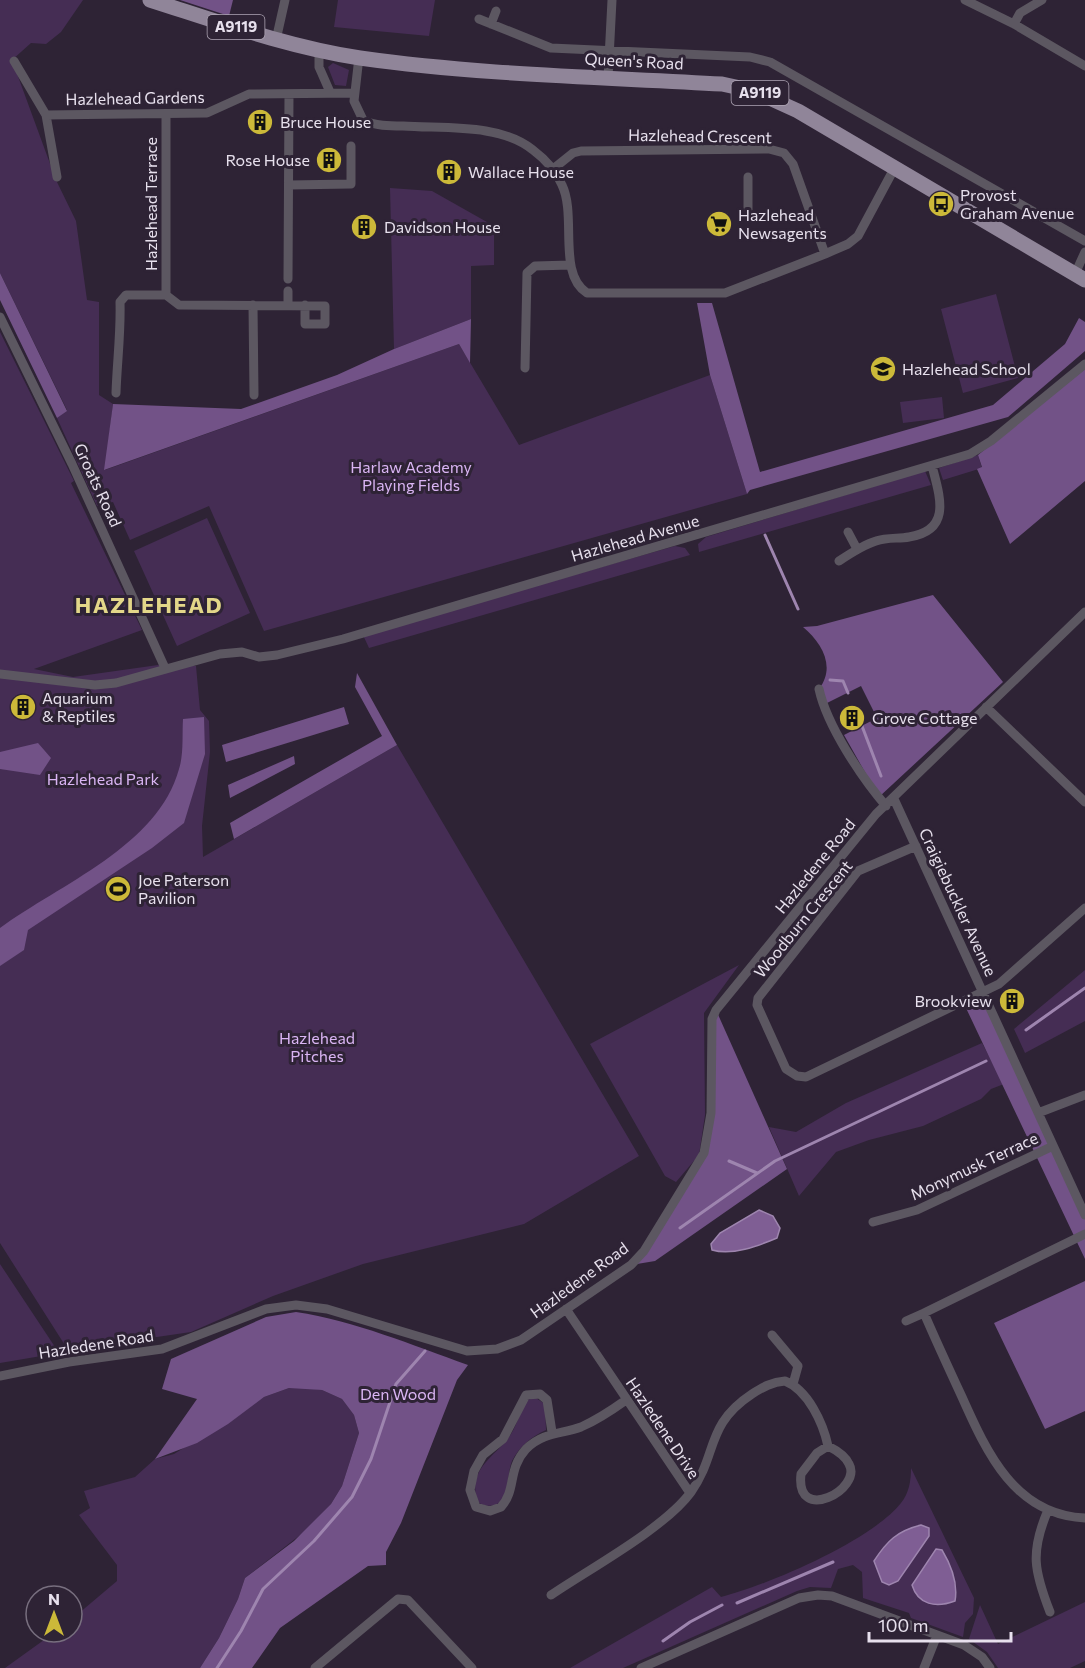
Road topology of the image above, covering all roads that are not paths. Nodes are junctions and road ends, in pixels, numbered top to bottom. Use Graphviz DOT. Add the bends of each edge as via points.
graph roads {
  1 [pos="150,0"];
  2 [pos="285,0"];
  3 [pos="612,0"];
  4 [pos="965,0"];
  5 [pos="1042,0"];
  6 [pos="496,10"];
  7 [pos="479,19"];
  8 [pos="491,24"];
  9 [pos="1014,24"];
  10 [pos="276,40"];
  11 [pos="319,50"];
  12 [pos="609,50"];
  13 [pos="359,57"];
  14 [pos="14,61"];
  15 [pos="1085,66"];
  16 [pos="608,78"];
  17 [pos="330,92"];
  18 [pos="354,93"];
  19 [pos="289,94"];
  20 [pos="166,114"];
  21 [pos="46,115"];
  22 [pos="351,146"];
  23 [pos="894,167"];
  24 [pos="553,169"];
  25 [pos="57,177"];
  26 [pos="748,177"];
  27 [pos="289,185"];
  28 [pos="810,216"];
  29 [pos="1085,241"];
  30 [pos="1085,252"];
  31 [pos="825,254"];
  32 [pos="570,266"];
  33 [pos="1080,273"];
  34 [pos="288,279"];
  35 [pos="288,291"];
  36 [pos="166,295"];
  37 [pos="253,305"];
  38 [pos="288,305"];
  39 [pos="305,305"];
  40 [pos="0,317"];
  41 [pos="1085,364"];
  42 [pos="525,368"];
  43 [pos="116,393"];
  44 [pos="254,395"];
  45 [pos="932,466"];
  46 [pos="848,531"];
  47 [pos="857,549"];
  48 [pos="839,561"];
  49 [pos="1085,612"];
  50 [pos="165,668"];
  51 [pos="0,674"];
  52 [pos="819,689"];
  53 [pos="986,707"];
  54 [pos="1084,800"];
  55 [pos="890,802"];
  56 [pos="916,846"];
  57 [pos="1085,908"];
  58 [pos="983,991"];
  59 [pos="1085,1095"];
  60 [pos="1038,1113"];
  61 [pos="1053,1146"];
  62 [pos="1084,1210"];
  63 [pos="873,1222"];
  64 [pos="1085,1234"];
  65 [pos="566,1309"];
  66 [pos="924,1313"];
  67 [pos="906,1321"];
  68 [pos="772,1335"];
  69 [pos="0,1376"];
  70 [pos="789,1383"];
  71 [pos="626,1400"];
  72 [pos="552,1432"];
  73 [pos="828,1446"];
  74 [pos="690,1493"];
  75 [pos="1048,1510"];
  76 [pos="1085,1518"];
  77 [pos="551,1595"];
  78 [pos="1050,1612"];
  79 [pos="937,1635"];
  80 [pos="469,1665"];
  81 [pos="653,1666"];
  82 [pos="315,1668"];
  83 [pos="457,1668"];
  84 [pos="641,1668"];
  85 [pos="924,1668"];
  86 [pos="990,1668"];
  1 -- 10 [label="main road, Queen's Road / A9119"];
  2 -- 10 [label="street"];
  3 -- 12 [label="street"];
  4 -- 9 [label="street"];
  5 -- 9 [label="street" via="1026,8"];
  6 -- 8 [label="street"];
  7 -- 8 [label="street, Queen's Road"];
  8 -- 12 [label="street, Queen's Road" via="551,48"];
  9 -- 15 [label="street"];
  10 -- 11 [label="main road, Queen's Road / A9119"];
  11 -- 13 [label="main road, Queen's Road / A9119"];
  11 -- 17 [label="street" via="319,67"];
  12 -- 16 [label="street"];
  12 -- 29 [label="street, Queen's Road" via="750,57 770,62"];
  13 -- 16 [label="main road, Queen's Road / A9119" via="485,71"];
  13 -- 18 [label="street"];
  14 -- 21 [label="street, Hazlehead Gardens"];
  16 -- 23 [label="main road, Queen's Road / A9119" via="722,84 754,90"];
  17 -- 18 [label="street, Hazlehead Gardens"];
  17 -- 19 [label="street, Hazlehead Gardens"];
  18 -- 24 [label="street" via="358,116 368,123 502,135 531,148"];
  19 -- 20 [label="street, Hazlehead Gardens" via="249,94 207,113"];
  19 -- 27 [label="street"];
  20 -- 21 [label="street, Hazlehead Gardens"];
  20 -- 36 [label="street, Hazlehead Terrace"];
  21 -- 25 [label="street, Hazlehead Gardens"];
  22 -- 27 [label="street" via="351,184"];
  23 -- 31 [label="street" via="858,236"];
  23 -- 33 [label="main road, Queen's Road / A9119"];
  24 -- 28 [label="street, Hazlehead Crescent" via="581,150 769,149 784,153 793,164"];
  24 -- 32 [label="street" via="563,186 570,217"];
  26 -- 28 [label="street" via="748,217"];
  27 -- 34 [label="street"];
  28 -- 31 [label="street, Hazlehead Crescent"];
  30 -- 33 [label="street, Queen's Road"];
  31 -- 32 [label="street" via="725,293 713,294 587,293 578,288"];
  32 -- 42 [label="street" via="535,266 526,273"];
  35 -- 38 [label="street"];
  36 -- 37 [label="street" via="179,304"];
  36 -- 43 [label="street" via="122,297"];
  37 -- 38 [label="street"];
  37 -- 44 [label="street"];
  38 -- 39 [label="street"];
  40 -- 50 [label="street, Groats Road"];
  41 -- 45 [label="street, Hazlehead Avenue" via="992,441 970,454"];
  45 -- 47 [label="street" via="941,501 938,520 930,530 908,538 878,540"];
  45 -- 50 [label="street, Hazlehead Avenue" via="334,641 277,655 220,654"];
  46 -- 47 [label="street"];
  47 -- 48 [label="street"];
  49 -- 53 [label="street, Hazledene Road"];
  50 -- 51 [label="street, Hazlehead Avenue" via="116,683 95,685"];
  52 -- 55 [label="street, Craigiebuckler Avenue" via="864,781"];
  53 -- 54 [label="street"];
  53 -- 55 [label="street, Hazledene Road"];
  55 -- 56 [label="street, Craigiebuckler Avenue"];
  55 -- 65 [label="street, Hazledene Road" via="876,814 716,1010 712,1019 711,1113 704,1153 677,1201 631,1265"];
  56 -- 58 [label="street, Craigiebuckler Avenue"];
  56 -- 58 [label="street, Woodburn Crescent" via="858,871 758,998 757,1005 786,1069 797,1077 806,1077"];
  57 -- 58 [label="street" via="999,984"];
  58 -- 60 [label="street, Craigiebuckler Avenue"];
  59 -- 60 [label="street"];
  60 -- 61 [label="street, Craigiebuckler Avenue"];
  61 -- 62 [label="street, Craigiebuckler Avenue"];
  61 -- 63 [label="street, Monymusk Terrace" via="917,1210"];
  64 -- 66 [label="street"];
  65 -- 69 [label="street, Hazledene Road" via="520,1340 497,1349 467,1351 327,1309 296,1305 266,1309 162,1349"];
  65 -- 71 [label="street, Hazledene Drive"];
  66 -- 67 [label="street"];
  66 -- 75 [label="street" via="991,1459 1016,1489"];
  68 -- 70 [label="street" via="798,1366"];
  70 -- 73 [label="street" via="800,1390 824,1430"];
  70 -- 74 [label="street, Hazledene Drive" via="765,1386 728,1412"];
  71 -- 72 [label="street" via="580,1427"];
  71 -- 74 [label="street, Hazledene Drive"];
  72 -- 72 [label="street" via="527,1448 518,1460 508,1500 501,1507 490,1511 476,1507 470,1490 474,1471 483,1455 502,1439 526,1395 540,1394 547,1400"];
  73 -- 73 [label="street" via="817,1453 801,1474 802,1491 809,1498 818,1500 835,1495 849,1479 850,1465"];
  74 -- 77 [label="street" via="667,1517"];
  75 -- 76 [label="street"];
  75 -- 78 [label="street" via="1038,1533 1035,1568"];
  79 -- 81 [label="street" via="832,1596 818,1595 799,1598"];
  79 -- 85 [label="street"];
  79 -- 86 [label="street" via="969,1647"];
  80 -- 82 [label="street" via="403,1598"];
  80 -- 83 [label="street"];
  81 -- 84 [label="street"];
}
